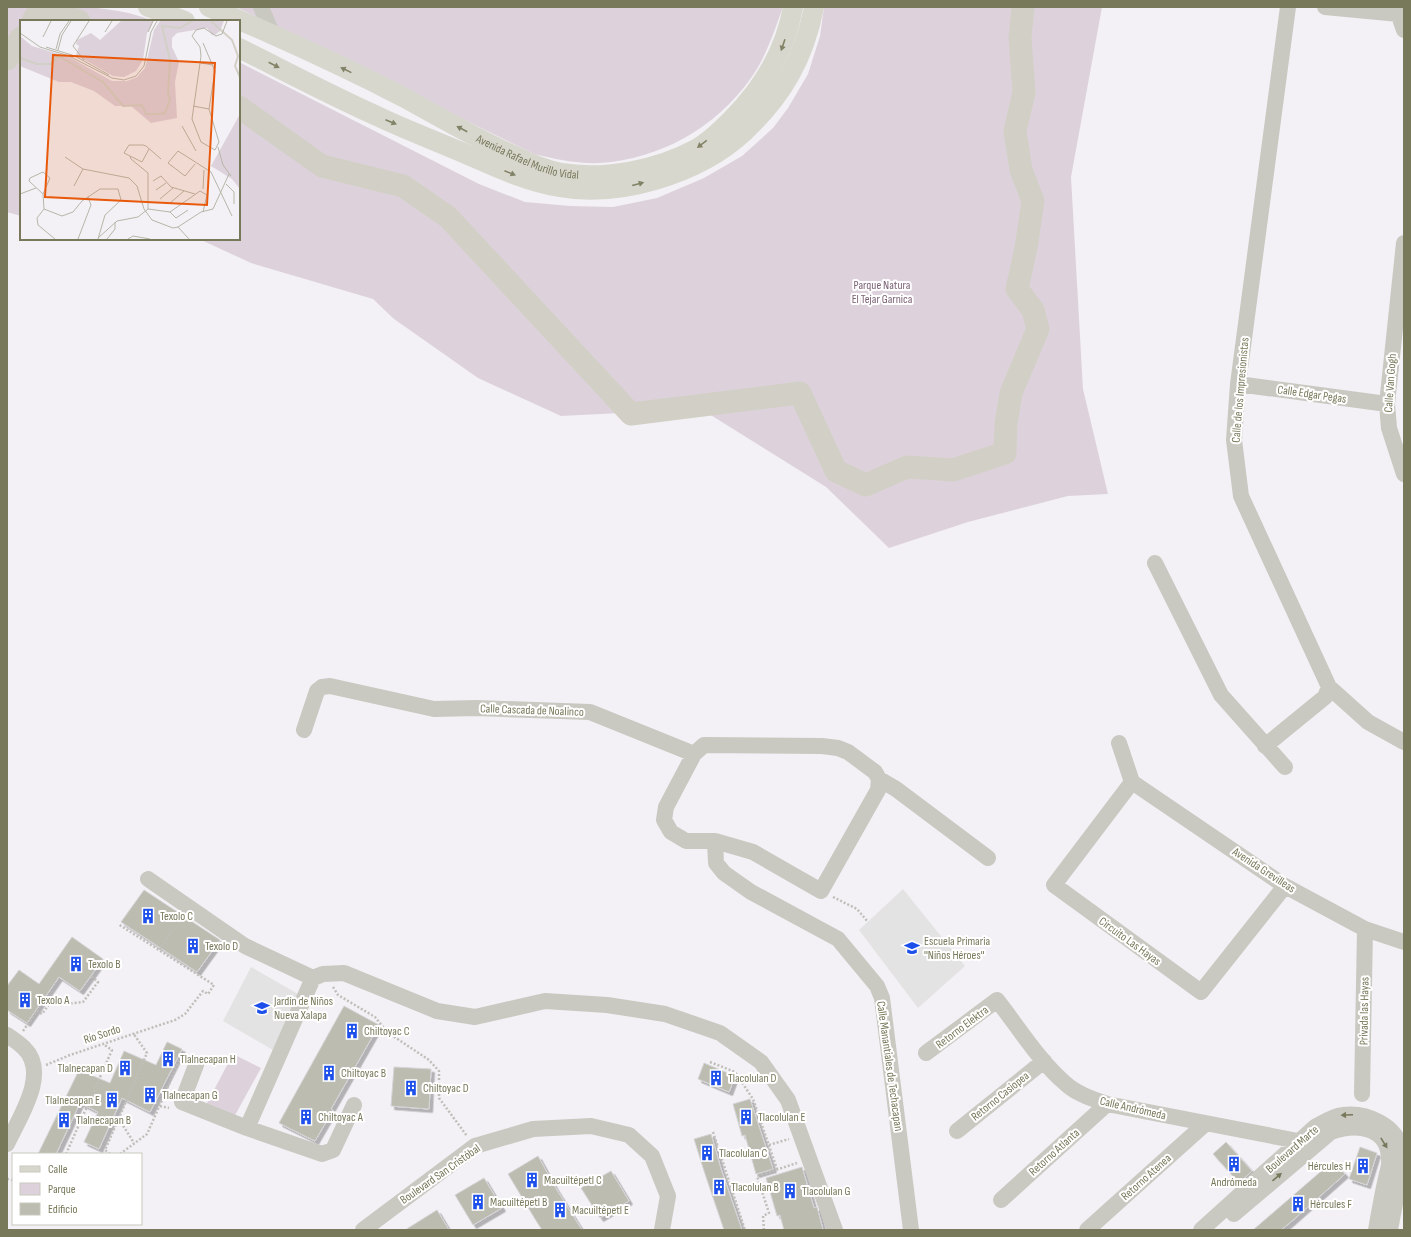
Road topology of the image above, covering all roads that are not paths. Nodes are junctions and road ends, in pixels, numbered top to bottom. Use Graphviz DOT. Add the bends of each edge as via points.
graph roads {
  1 [pos="148,7"];
  2 [pos="209,7"];
  3 [pos="261,7"];
  4 [pos="793,7"];
  5 [pos="814,7"];
  6 [pos="1288,7"];
  7 [pos="1325,7"];
  8 [pos="1397,10"];
  9 [pos="182,20"];
  10 [pos="1404,30"];
  11 [pos="272,33"];
  12 [pos="240,48"];
  13 [pos="1404,243"];
  14 [pos="1238,384"];
  15 [pos="1387,404"];
  16 [pos="1404,474"];
  17 [pos="1155,563"];
  18 [pos="1329,687"];
  19 [pos="304,730"];
  20 [pos="1404,742"];
  21 [pos="1119,743"];
  22 [pos="1266,746"];
  23 [pos="694,754"];
  24 [pos="1285,767"];
  25 [pos="879,779"];
  26 [pos="1132,782"];
  27 [pos="715,841"];
  28 [pos="988,858"];
  29 [pos="148,879"];
  30 [pos="1285,886"];
  31 [pos="1365,929"];
  32 [pos="1404,942"];
  33 [pos="318,976"];
  34 [pos="997,1000"];
  35 [pos="11,1038"];
  36 [pos="926,1053"];
  37 [pos="1044,1061"];
  38 [pos="196,1065"];
  39 [pos="1362,1094"];
  40 [pos="1107,1104"];
  41 [pos="354,1105"];
  42 [pos="1205,1124"];
  43 [pos="247,1128"];
  44 [pos="957,1131"];
  45 [pos="7,1144"];
  46 [pos="1302,1146"];
  47 [pos="1001,1200"];
  48 [pos="371,1227"];
  49 [pos="662,1230"];
  50 [pos="835,1230"];
  51 [pos="911,1230"];
  52 [pos="1088,1230"];
  53 [pos="1201,1230"];
  54 [pos="1216,1230"];
  55 [pos="1376,1230"];
  56 [pos="1390,1230"];
  1 -- 9 [label="main road"];
  2 -- 11 [label="main road, Avenida Rafael Murillo Vidal"];
  3 -- 11 [label="street"];
  4 -- 11 [label="main road, Avenida Rafael Murillo Vidal, one-way" via="780,54 763,83 722,129 696,149 664,162 626,172 593,175 561,173 530,163"];
  12 -- 5 [label="main road, Avenida Rafael Murillo Vidal, one-way" via="376,116 521,177 559,187 629,187 668,176 702,162 732,143 760,117 781,92 799,59"];
  6 -- 14 [label="street, Calle de los Impresionistas"];
  7 -- 8 [label="street"];
  8 -- 10 [label="street"];
  13 -- 15 [label="street, Calle Van Gogh"];
  14 -- 15 [label="street, Calle Edgar Pegas"];
  14 -- 18 [label="street, Calle de los Impresionistas" via="1234,440 1241,496"];
  15 -- 16 [label="street, Calle Van Gogh" via="1389,428"];
  17 -- 22 [label="street" via="1221,695"];
  18 -- 20 [label="street, Calle de los Impresionistas" via="1368,722"];
  18 -- 22 [label="street" via="1324,697"];
  19 -- 23 [label="street, Calle Cascada de Noalinco" via="317,691 330,686 434,709 590,712"];
  21 -- 26 [label="street"];
  22 -- 24 [label="street"];
  23 -- 25 [label="street" via="704,745 712,744 838,748 870,768"];
  23 -- 27 [label="street" via="666,807 664,820 671,832 686,841"];
  25 -- 27 [label="street" via="878,790 822,891 753,852"];
  25 -- 28 [label="street"];
  26 -- 30 [label="street, Avenida Grevilleas"];
  26 -- 30 [label="street, Circuito Las Hayas" via="1054,885 1200,992"];
  27 -- 51 [label="street, Calle Manantiales de Techacapan" via="716,863 724,873 751,892 838,939 877,986 882,998"];
  29 -- 33 [label="street" via="245,946"];
  30 -- 31 [label="street, Avenida Grevilleas"];
  31 -- 32 [label="street, Avenida Grevilleas"];
  31 -- 39 [label="street, Privada las Hayas"];
  33 -- 43 [label="street"];
  33 -- 50 [label="street" via="344,973 436,1011 475,1017 545,1001 608,1005 665,1014 720,1033 761,1062 788,1100"];
  34 -- 36 [label="street, Retorno Elektra"];
  34 -- 37 [label="street, Calle Andrómeda"];
  35 -- 45 [label="street" via="25,1049 36,1068 32,1090"];
  37 -- 40 [label="street, Calle Andrómeda" via="1066,1085"];
  37 -- 44 [label="street, Retorno Casiopea"];
  38 -- 43 [label="street" via="182,1102"];
  40 -- 42 [label="street, Calle Andrómeda"];
  40 -- 47 [label="street, Retorno Atlanta"];
  41 -- 43 [label="street" via="333,1150 328,1153 322,1154"];
  42 -- 46 [label="street, Calle Andrómeda"];
  42 -- 52 [label="street, Retorno Atenea"];
  46 -- 53 [label="street, Boulevard Marte"];
  54 -- 46 [label="street, Boulevard Marte, one-way"];
  46 -- 55 [label="street, Boulevard Marte, one-way" via="1346,1127 1361,1127 1378,1134 1387,1146 1390,1160"];
  56 -- 46 [label="street, Boulevard Marte, one-way" via="1401,1151 1397,1138 1385,1125 1370,1118 1342,1114 1326,1120"];
  48 -- 49 [label="street, Boulevard San Cristóbal" via="475,1146 533,1129 591,1126 629,1135 652,1156 668,1196"];
}
